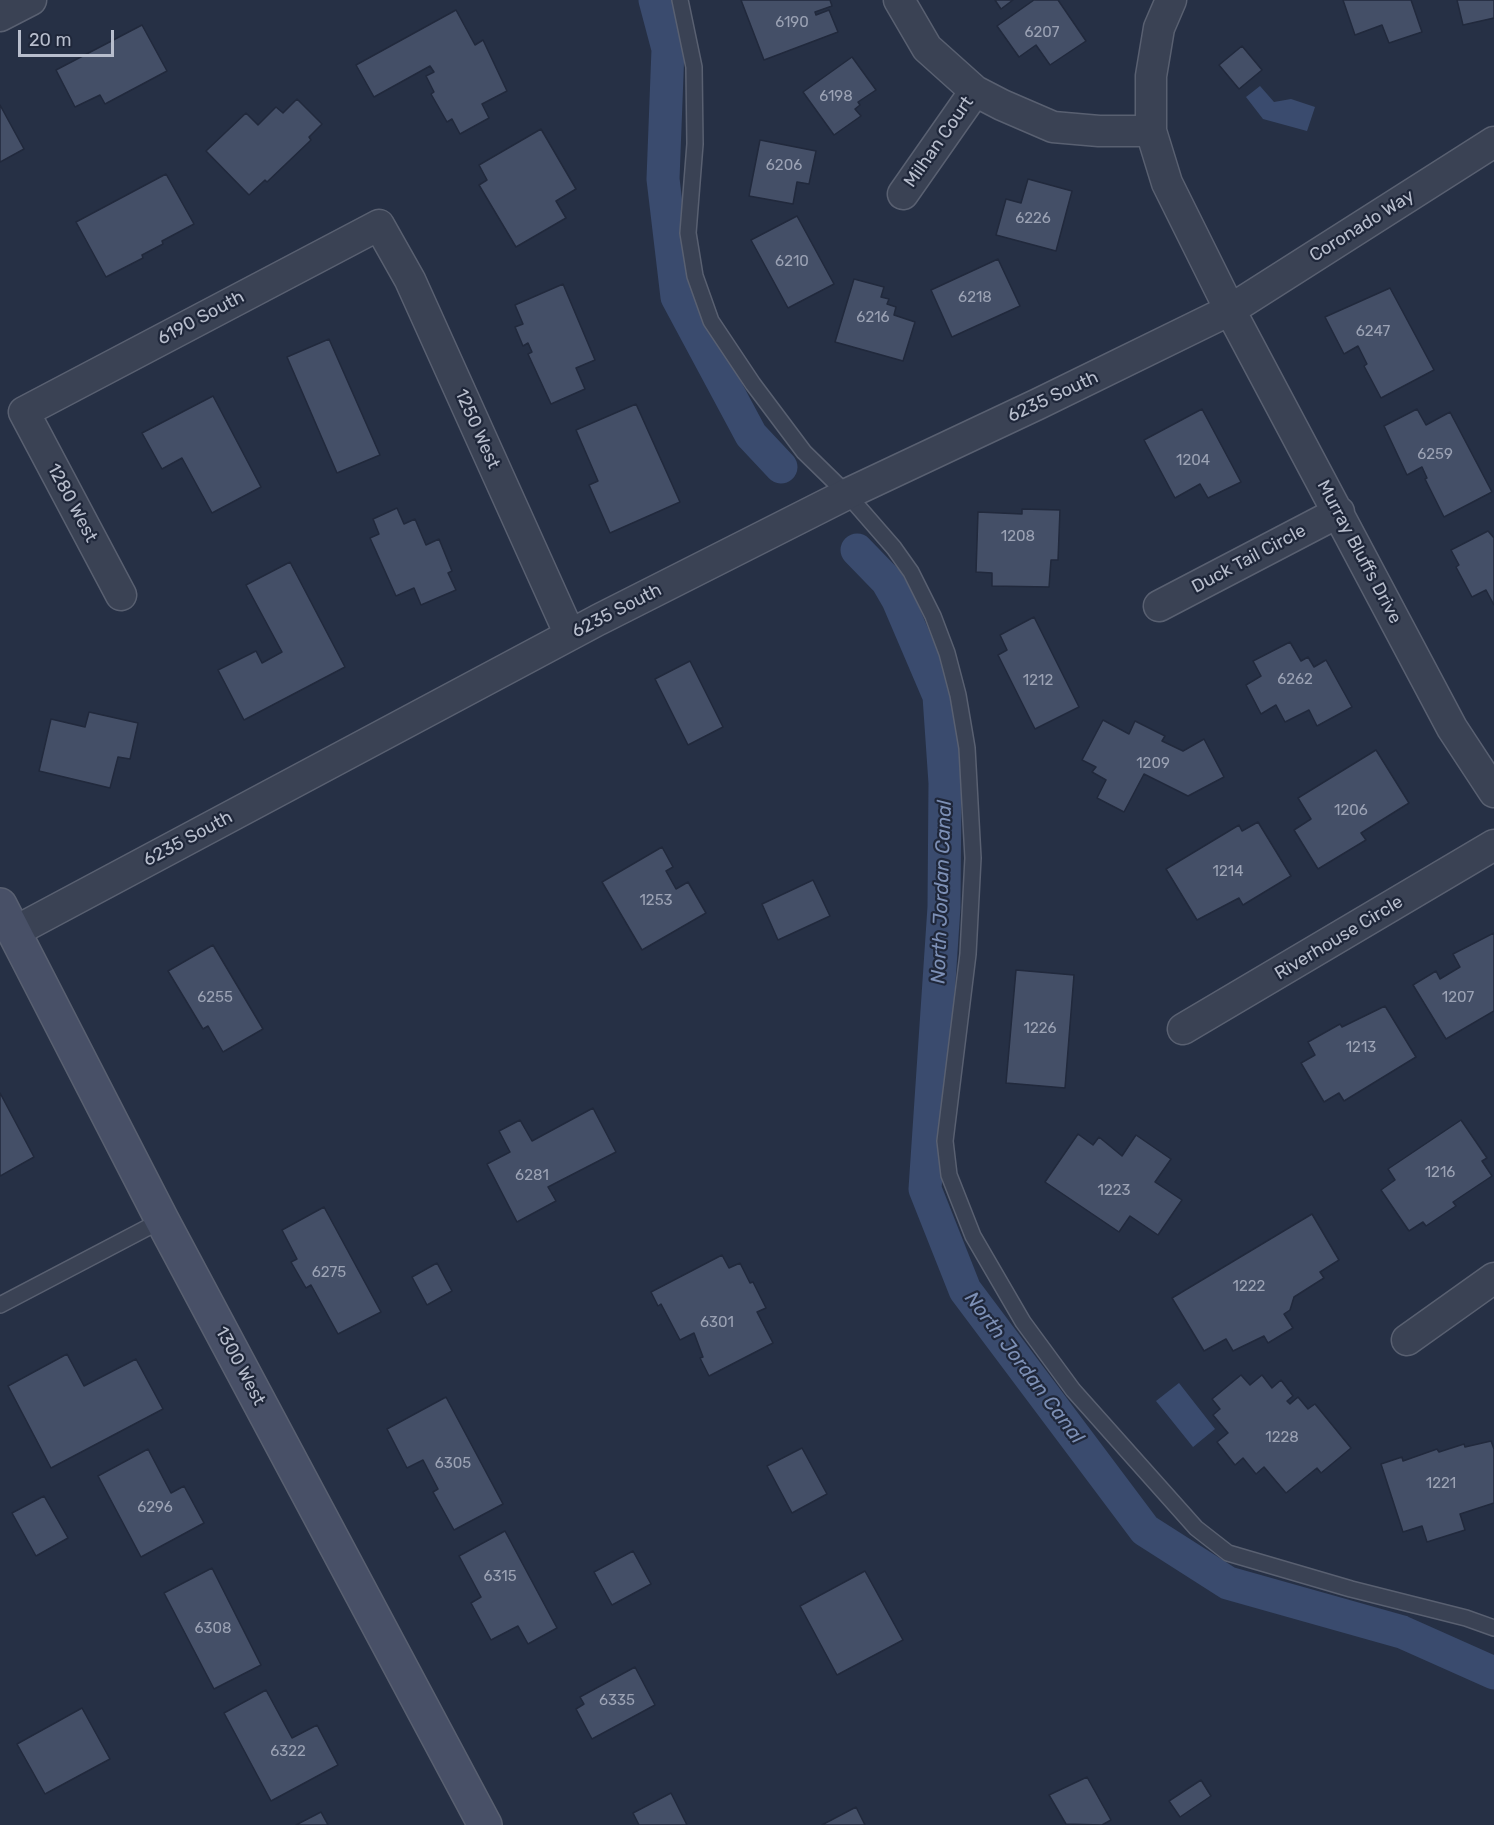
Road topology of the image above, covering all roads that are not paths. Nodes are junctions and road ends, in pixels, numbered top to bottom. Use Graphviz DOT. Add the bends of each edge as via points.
graph roads {
  1 [pos="31,0"];
  2 [pos="680,0"];
  3 [pos="899,0"];
  4 [pos="1171,0"];
  5 [pos="0,16"];
  6 [pos="975,91"];
  7 [pos="1151,131"];
  8 [pos="1494,142"];
  9 [pos="903,194"];
  10 [pos="379,225"];
  11 [pos="1230,310"];
  12 [pos="24,412"];
  13 [pos="847,494"];
  14 [pos="1339,512"];
  15 [pos="121,595"];
  16 [pos="1159,606"];
  17 [pos="570,635"];
  18 [pos="1494,792"];
  19 [pos="1494,845"];
  20 [pos="5,926"];
  21 [pos="1183,1029"];
  22 [pos="162,1220"];
  23 [pos="1494,1278"];
  24 [pos="0,1305"];
  25 [pos="1407,1340"];
  26 [pos="1494,1628"];
  27 [pos="485,1825"];
  1 -- 5 [label="street"];
  2 -- 13 [label="lane" via="694,67 695,144 688,233 695,276 711,321 753,384 804,452"];
  3 -- 6 [label="street" via="927,48"];
  4 -- 7 [label="street, Murray Bluffs Drive" via="1159,28 1151,76"];
  6 -- 7 [label="street" via="1053,127"];
  6 -- 9 [label="street, Milhan Court"];
  7 -- 11 [label="street, Murray Bluffs Drive" via="1167,183"];
  8 -- 11 [label="street, Coronado Way"];
  10 -- 12 [label="street, 6190 South"];
  10 -- 17 [label="street, 1250 West" via="410,280"];
  11 -- 13 [label="street, 6235 South"];
  11 -- 14 [label="street, Murray Bluffs Drive"];
  12 -- 15 [label="street, 1280 West"];
  13 -- 17 [label="street, 6235 South"];
  13 -- 26 [label="lane" via="911,572 937,625 958,695 967,748 973,858 968,954 945,1141 949,1175 979,1245 1023,1322 1073,1390 1182,1514 1228,1553"];
  14 -- 16 [label="street, Duck Tail Circle"];
  14 -- 18 [label="street, Murray Bluffs Drive" via="1452,728"];
  17 -- 20 [label="street, 6235 South"];
  19 -- 21 [label="street, Riverhouse Circle"];
  20 -- 22 [label="street, 1300 West"];
  22 -- 24 [label="lane"];
  22 -- 27 [label="street, 1300 West"];
  23 -- 25 [label="street"];
}
